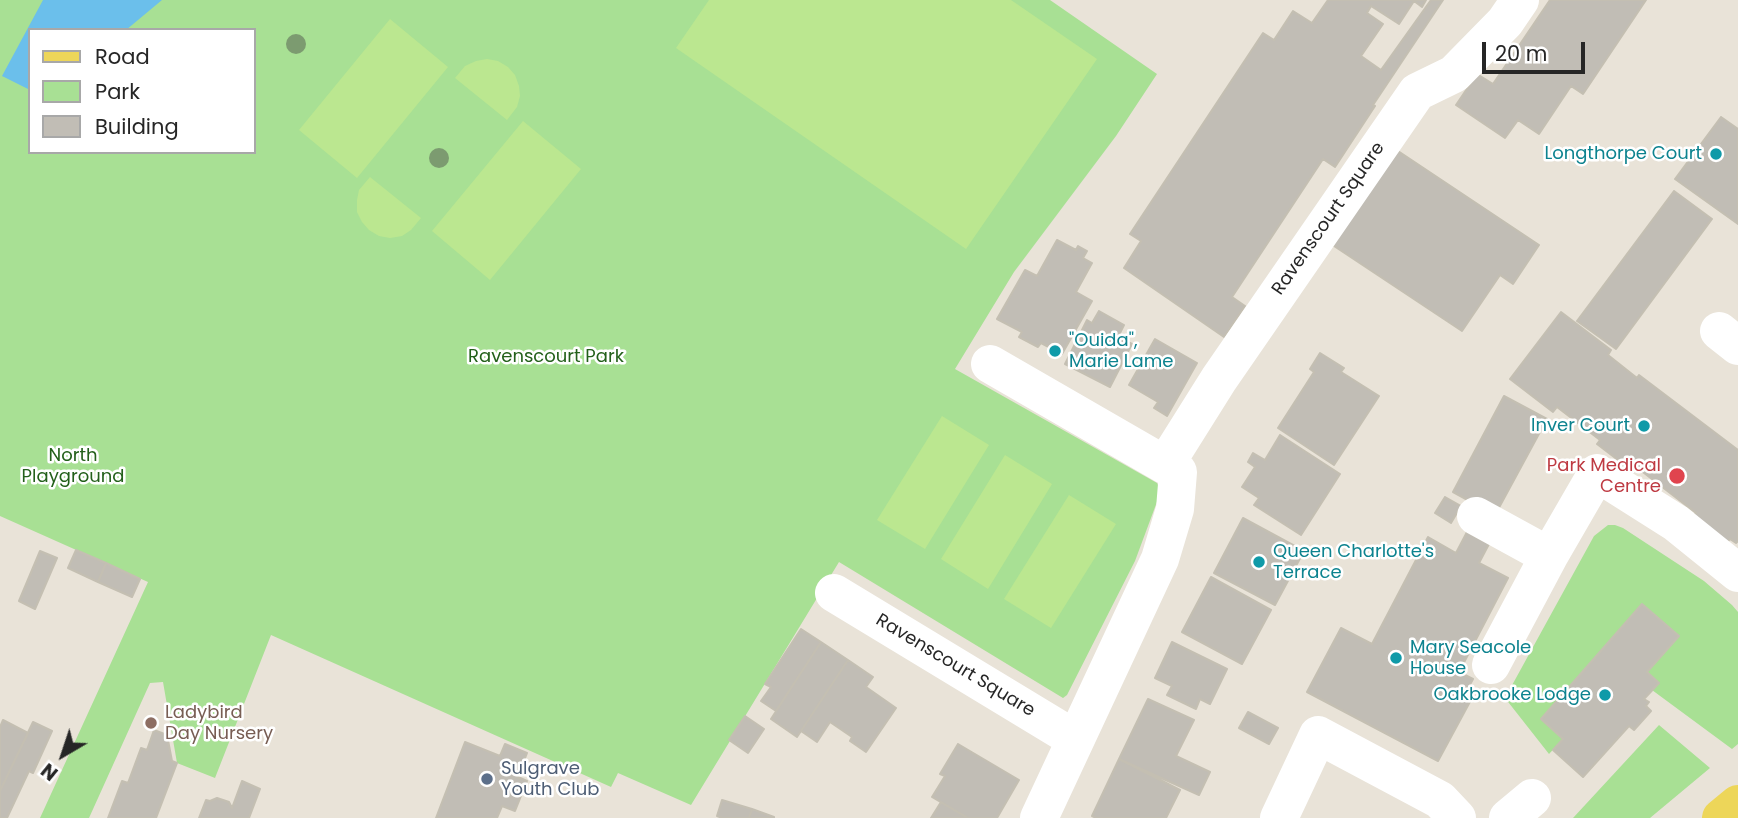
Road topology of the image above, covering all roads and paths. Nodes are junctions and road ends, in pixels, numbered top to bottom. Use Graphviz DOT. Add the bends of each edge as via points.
graph roads {
  1 [pos="1520,0"];
  2 [pos="990,364"];
  3 [pos="1165,465"];
  4 [pos="1476,516"];
  5 [pos="1549,556"];
  6 [pos="1738,573"];
  7 [pos="834,593"];
  8 [pos="1491,665"];
  9 [pos="1075,739"];
  10 [pos="1738,804"];
  11 [pos="1039,818"];
  12 [pos="1279,818"];
  13 [pos="1457,818"];
  14 [pos="1721,818"];
  1 -- 3 [label="street, Ravenscourt Square" via="1454,75 1417,92"];
  2 -- 3 [label="street"];
  3 -- 9 [label="street" via="1178,472 1175,509 1160,559"];
  4 -- 5 [label="street"];
  5 -- 6 [label="street" via="1597,473 1676,523"];
  5 -- 8 [label="street"];
  7 -- 9 [label="street, Ravenscourt Square"];
  9 -- 11 [label="street"];
  10 -- 14 [label="main road"];
  12 -- 13 [label="street" via="1318,736 1440,800"];
}
